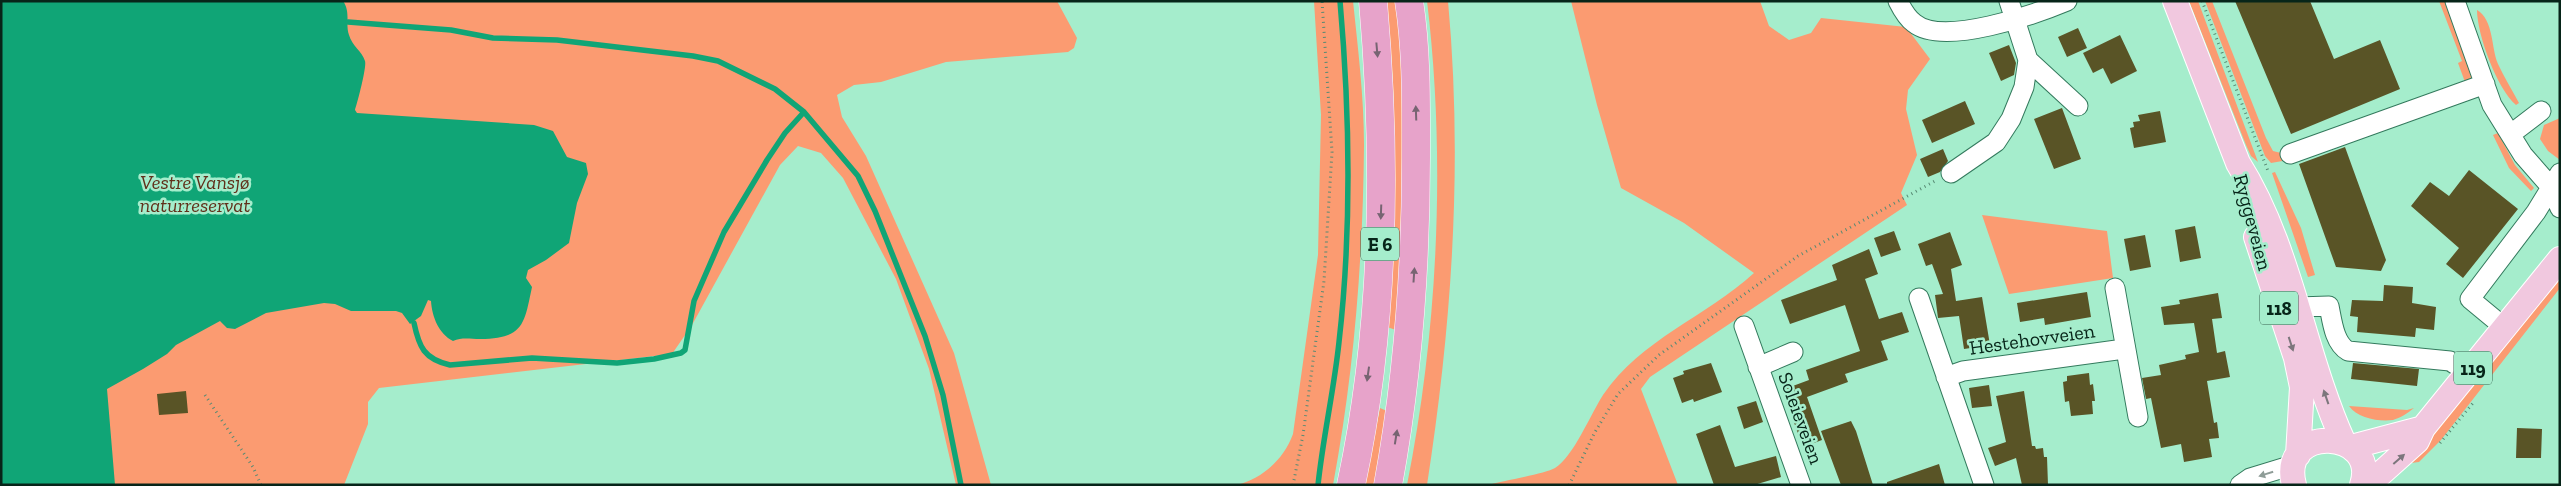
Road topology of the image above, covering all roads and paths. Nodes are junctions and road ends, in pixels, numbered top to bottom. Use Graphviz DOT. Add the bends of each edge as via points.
graph roads {
  1 [pos="1322,1"];
  2 [pos="1373,1"];
  3 [pos="1409,1"];
  4 [pos="1898,1"];
  5 [pos="2009,1"];
  6 [pos="2067,1"];
  7 [pos="2175,1"];
  8 [pos="2455,1"];
  9 [pos="2016,19"];
  10 [pos="2028,60"];
  11 [pos="2485,84"];
  12 [pos="2078,106"];
  13 [pos="2541,111"];
  14 [pos="2512,134"];
  15 [pos="2290,154"];
  16 [pos="2238,163"];
  17 [pos="1951,173"];
  18 [pos="2557,182"];
  19 [pos="2560,208"];
  20 [pos="2560,259"];
  21 [pos="2115,288"];
  22 [pos="1919,298"];
  23 [pos="2298,307"];
  24 [pos="1744,326"];
  25 [pos="2505,328"];
  26 [pos="2124,349"];
  27 [pos="1793,352"];
  28 [pos="1758,367"];
  29 [pos="2469,373"];
  30 [pos="1946,377"];
  31 [pos="205,395"];
  32 [pos="2138,417"];
  33 [pos="2423,428"];
  34 [pos="2347,445"];
  35 [pos="2295,468"];
  36 [pos="261,485"];
  37 [pos="1293,485"];
  38 [pos="1351,485"];
  39 [pos="1388,485"];
  40 [pos="1801,485"];
  41 [pos="1984,485"];
  42 [pos="2240,485"];
  43 [pos="2362,485"];
  44 [pos="2368,485"];
  1 -- 37 [label="path" via="1332,152 1325,271"];
  2 -- 38 [label="highway, E 6, one-way" via="1379,70 1382,209 1374,331"];
  39 -- 3 [label="highway, E 6, one-way" via="1407,366 1416,243 1416,127"];
  4 -- 9 [label="street" via="1915,24 1931,30 1964,31"];
  5 -- 9 [label="street"];
  6 -- 9 [label="street"];
  7 -- 16 [label="main road, Ryggeveien / 118"];
  8 -- 11 [label="street"];
  9 -- 10 [label="street"];
  10 -- 12 [label="street"];
  10 -- 17 [label="street" via="2024,87 2011,119 1996,142"];
  11 -- 14 [label="street" via="2492,104"];
  11 -- 15 [label="street"];
  13 -- 14 [label="street"];
  14 -- 18 [label="street" via="2523,155"];
  16 -- 23 [label="main road, Ryggeveien / 118" via="2264,215"];
  16 -- 35 [label="main road, Ryggeveien / 118, one-way" via="2238,180 2296,358 2302,387"];
  18 -- 19 [label="street"];
  18 -- 25 [label="street" via="2470,299"];
  20 -- 25 [label="main road, 119"];
  21 -- 26 [label="street, Hestehovveien"];
  22 -- 30 [label="street, Hestehovveien"];
  23 -- 29 [label="street" via="2328,306 2337,336 2348,351 2450,361"];
  34 -- 23 [label="main road, Ryggeveien / 118, one-way" via="2322,385"];
  24 -- 28 [label="street, Soleieveien"];
  25 -- 29 [label="main road, 119"];
  26 -- 30 [label="street, Hestehovveien" via="1963,371"];
  26 -- 32 [label="street, Hestehovveien"];
  27 -- 28 [label="street, Soleieveien"];
  28 -- 40 [label="street, Soleieveien"];
  29 -- 33 [label="main road, 119"];
  30 -- 41 [label="street, Hestehovveien"];
  31 -- 36 [label="path" via="253,467"];
  33 -- 34 [label="main road"];
  44 -- 33 [label="main road, 119, one-way" via="2417,441"];
  34 -- 35 [label="main road" via="2331,439 2318,440 2307,446"];
  34 -- 43 [label="main road, 118" via="2359,456 2363,468"];
  35 -- 42 [label="street, one-way" via="2250,478"];
}
